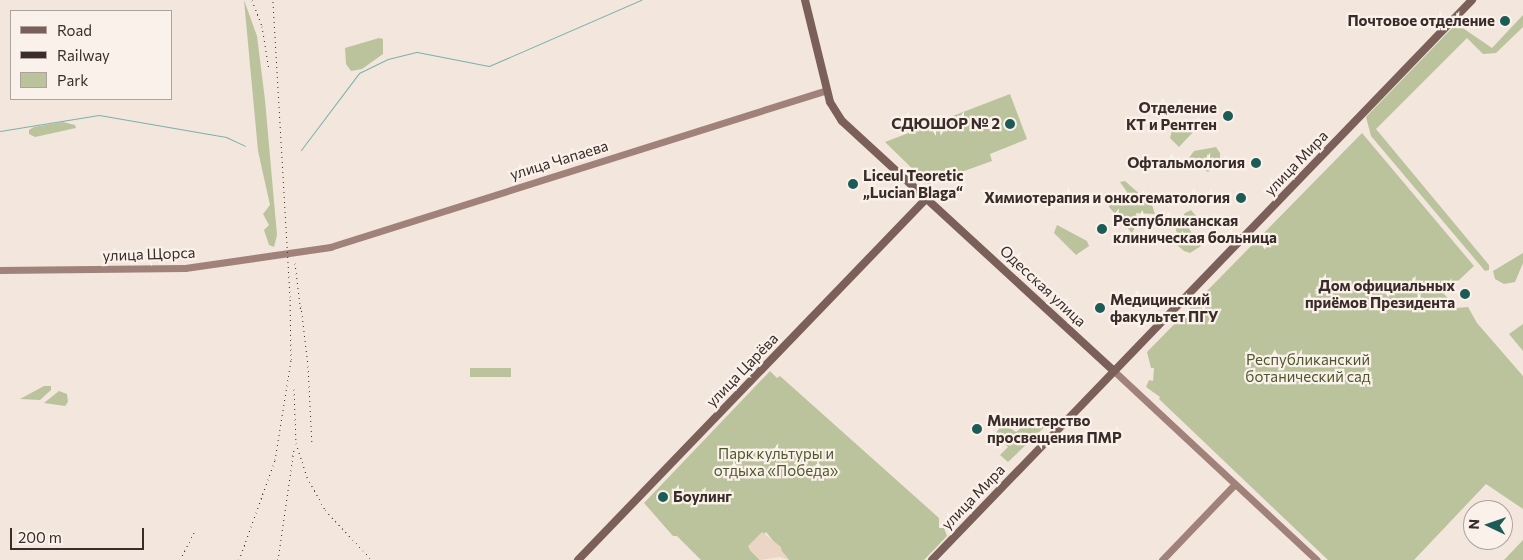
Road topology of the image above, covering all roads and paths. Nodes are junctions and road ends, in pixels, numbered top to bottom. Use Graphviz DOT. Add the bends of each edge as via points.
graph roads {
  1 [pos="805,0"];
  2 [pos="1472,0"];
  3 [pos="827,90"];
  4 [pos="926,198"];
  5 [pos="298,253"];
  6 [pos="0,270"];
  7 [pos="1114,371"];
  8 [pos="1235,484"];
  9 [pos="578,560"];
  10 [pos="932,560"];
  11 [pos="1162,560"];
  12 [pos="1317,560"];
  1 -- 3 [label="main road, Одесская улица"];
  2 -- 7 [label="main road, улица Мира"];
  3 -- 4 [label="main road, Одесская улица" via="842,121"];
  3 -- 5 [label="street, улица Чапаева" via="354,241"];
  4 -- 7 [label="main road, Одесская улица"];
  4 -- 9 [label="main road, улица Царёва"];
  5 -- 6 [label="street, улица Щорса" via="185,268"];
  7 -- 8 [label="street, Одесская улица"];
  7 -- 10 [label="main road, улица Мира"];
  8 -- 11 [label="street"];
  8 -- 12 [label="street, Одесская улица"];
}
